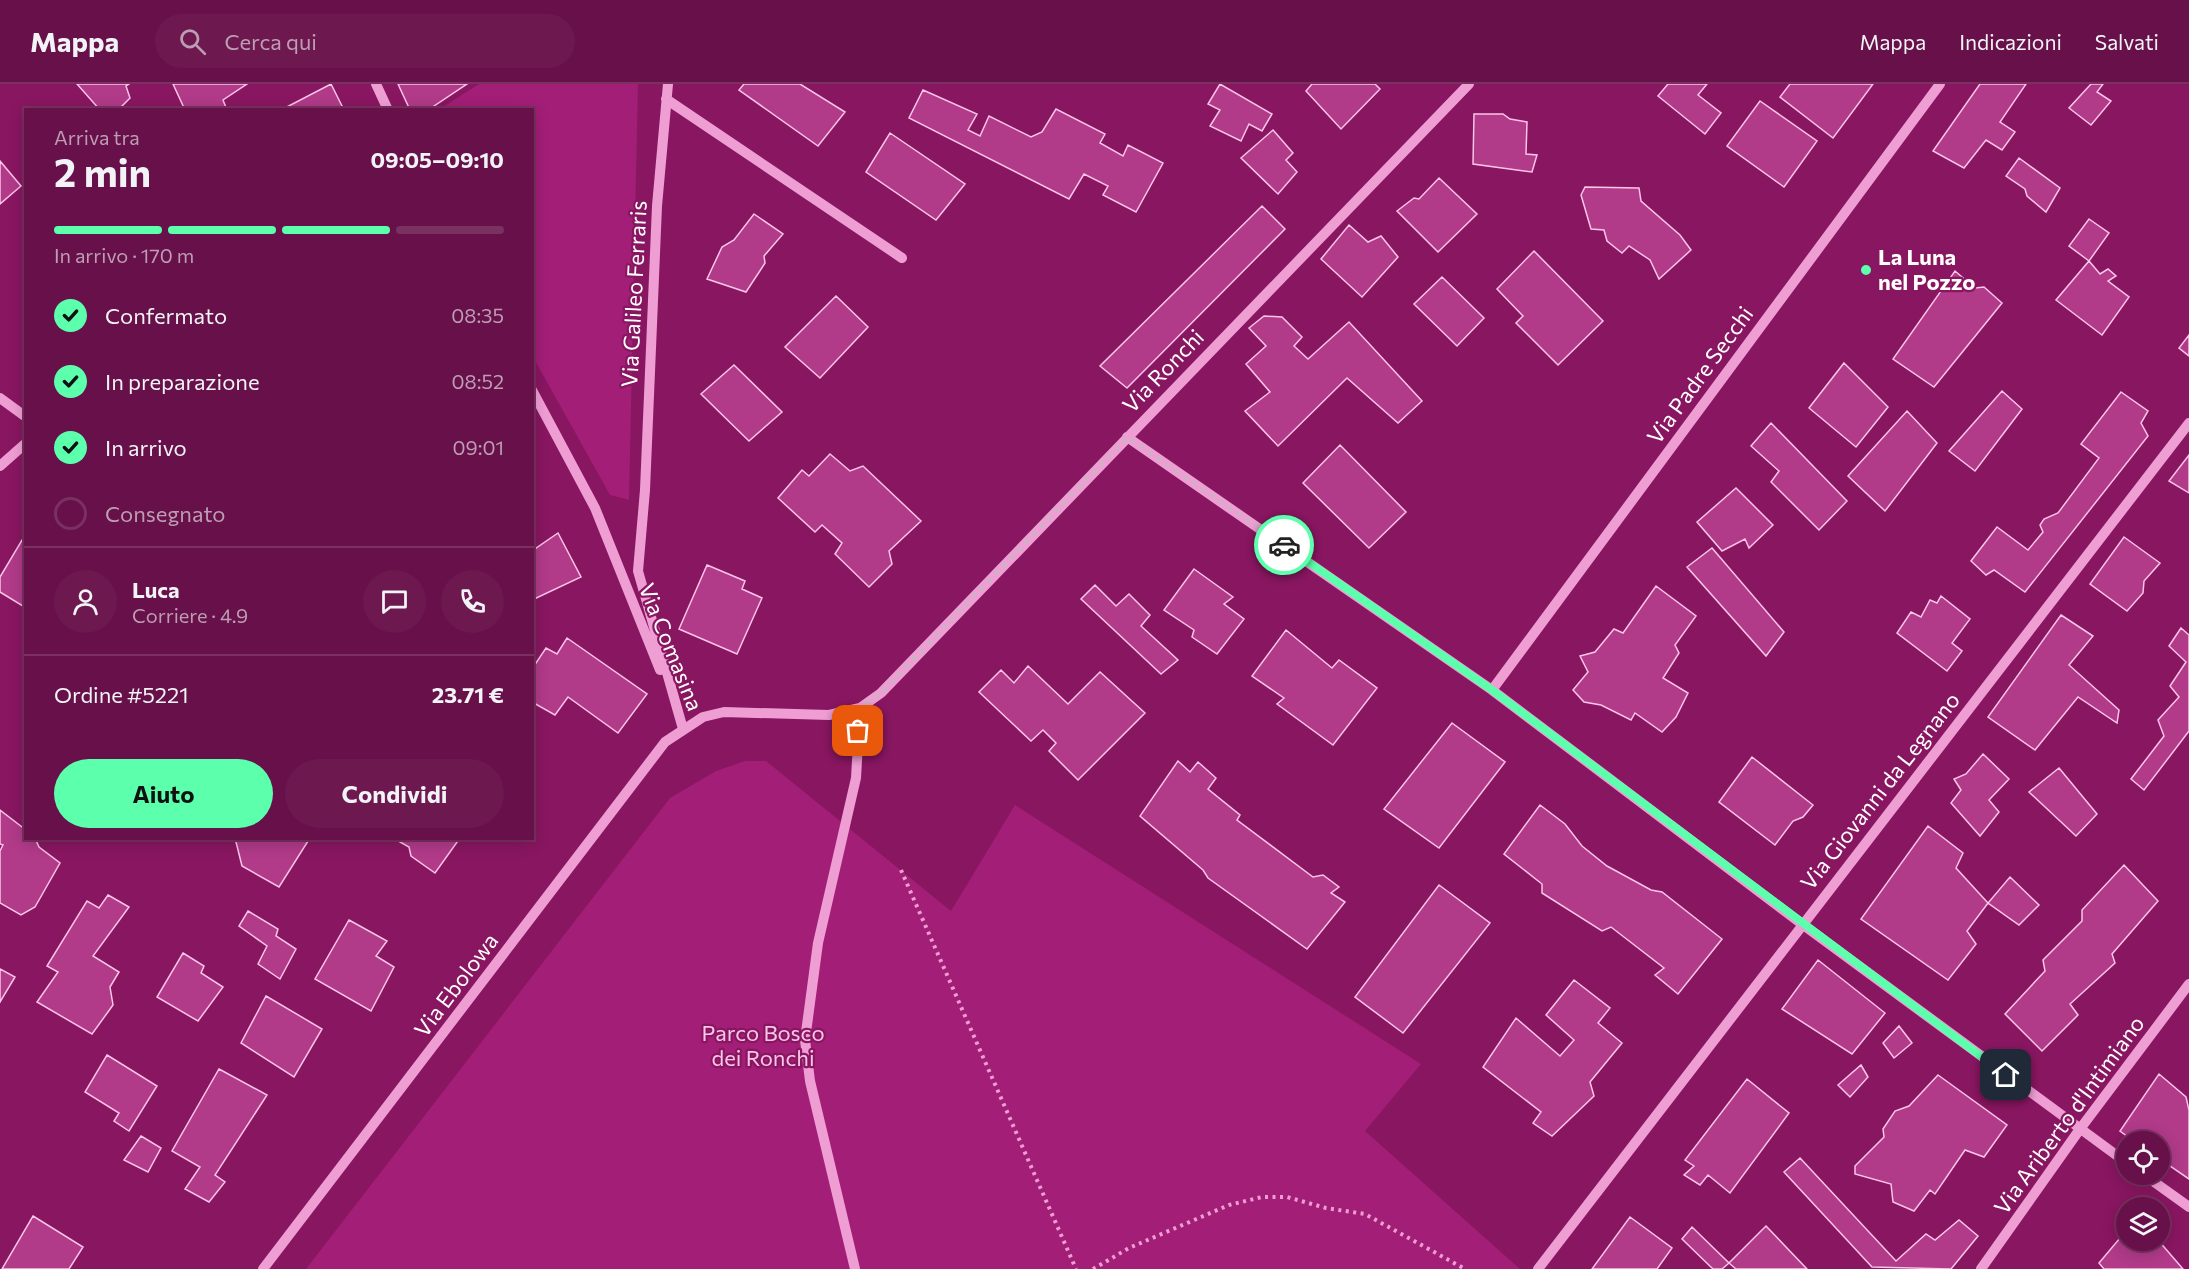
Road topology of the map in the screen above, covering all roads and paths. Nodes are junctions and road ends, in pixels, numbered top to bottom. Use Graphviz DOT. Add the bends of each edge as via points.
graph roads {
  1 [pos="376,84"];
  2 [pos="668,84"];
  3 [pos="1469,84"];
  4 [pos="1940,84"];
  5 [pos="666,99"];
  6 [pos="387,108"];
  7 [pos="902,258"];
  8 [pos="534,394"];
  9 [pos="0,398"];
  10 [pos="24,416"];
  11 [pos="2189,423"];
  12 [pos="1127,437"];
  13 [pos="24,445"];
  14 [pos="0,466"];
  15 [pos="645,490"];
  16 [pos="1492,690"];
  17 [pos="860,708"];
  18 [pos="683,729"];
  19 [pos="900,870"];
  20 [pos="1802,924"];
  21 [pos="2189,984"];
  22 [pos="2080,1130"];
  23 [pos="2116,1155"];
  24 [pos="2158,1185"];
  25 [pos="2189,1207"];
  26 [pos="264,1269"];
  27 [pos="855,1269"];
  28 [pos="1076,1269"];
  29 [pos="1094,1269"];
  30 [pos="1466,1269"];
  31 [pos="1538,1269"];
  32 [pos="1981,1269"];
  1 -- 6 [label="street"];
  2 -- 5 [label="street, Via Galileo Ferraris"];
  3 -- 12 [label="street, Via Ronchi"];
  4 -- 16 [label="street, Via Padre Secchi"];
  5 -- 7 [label="street"];
  5 -- 15 [label="street, Via Galileo Ferraris" via="657,206"];
  8 -- 18 [label="street, Via Comasina" via="595,508"];
  9 -- 10 [label="street"];
  11 -- 20 [label="street, Via Giovanni da Legnano"];
  12 -- 16 [label="street"];
  12 -- 17 [label="street, Via Ronchi" via="881,693"];
  13 -- 14 [label="street"];
  15 -- 18 [label="street, Via Comasina" via="638,571"];
  16 -- 20 [label="street"];
  17 -- 18 [label="street, Via Ronchi" via="829,715 724,712 703,717"];
  17 -- 27 [label="street" via="856,778 818,943 805,1040 810,1081"];
  18 -- 26 [label="street, Via Ebolowa" via="665,742"];
  19 -- 28 [label="path"];
  20 -- 22 [label="street"];
  20 -- 31 [label="street, Via Giovanni da Legnano"];
  21 -- 22 [label="street, Via Ariberto d'Intimiano"];
  22 -- 23 [label="street"];
  22 -- 32 [label="street, Via Ariberto d'Intimiano"];
  24 -- 25 [label="street"];
  29 -- 30 [label="path" via="1129,1248 1229,1205 1287,1197 1365,1214"];
}
